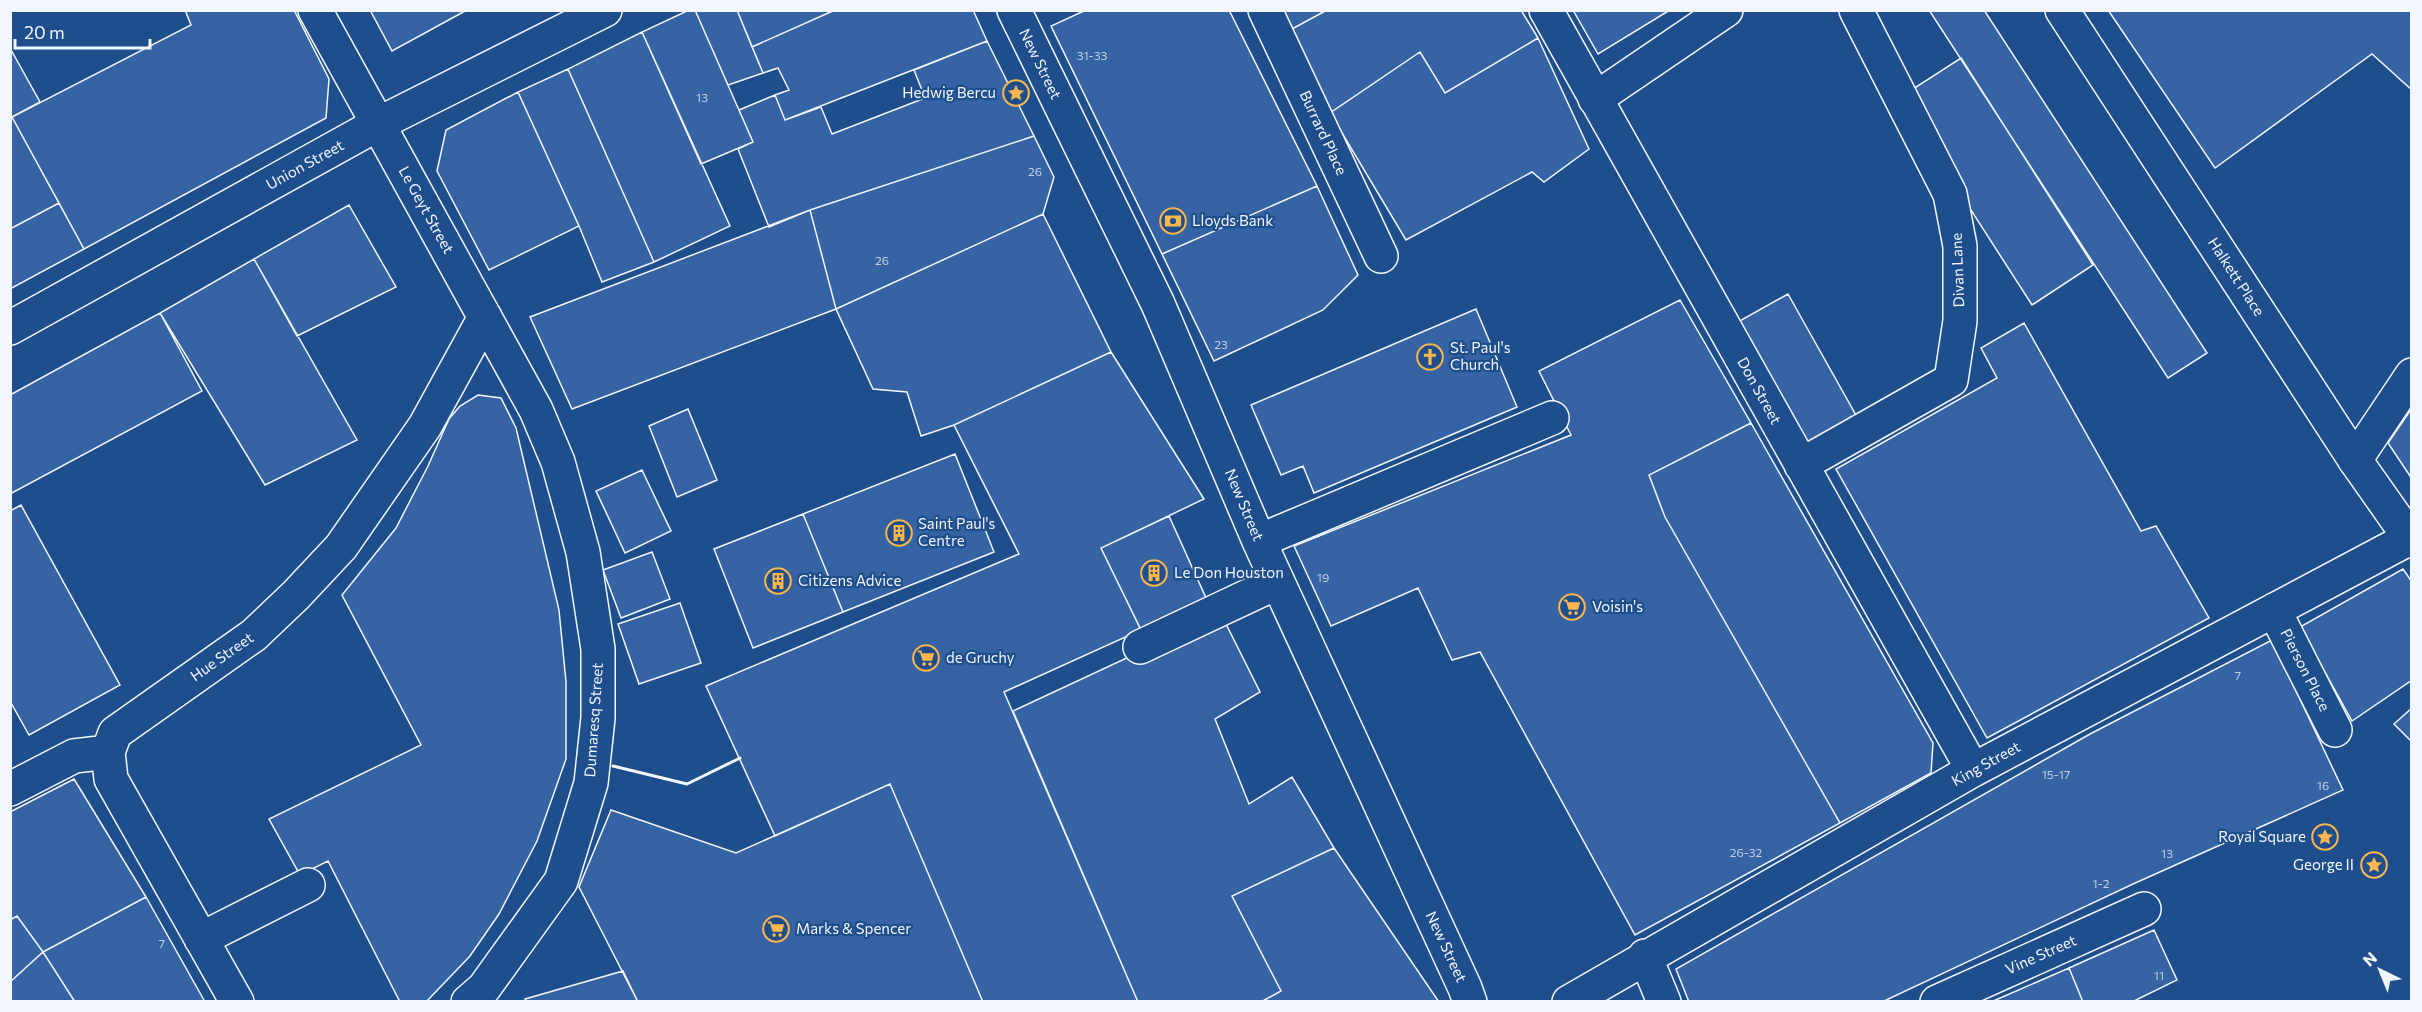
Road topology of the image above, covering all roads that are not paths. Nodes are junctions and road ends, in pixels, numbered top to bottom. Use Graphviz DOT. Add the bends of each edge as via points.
graph roads {
  1 [pos="315,10"];
  2 [pos="605,10"];
  3 [pos="1014,10"];
  4 [pos="1265,10"];
  5 [pos="1546,10"];
  6 [pos="1726,10"];
  7 [pos="1856,10"];
  8 [pos="2062,10"];
  9 [pos="1595,99"];
  10 [pos="378,124"];
  11 [pos="1382,256"];
  12 [pos="485,317"];
  13 [pos="10,328"];
  14 [pos="2412,375"];
  15 [pos="536,410"];
  16 [pos="1552,418"];
  17 [pos="2355,460"];
  18 [pos="1801,465"];
  19 [pos="2411,539"];
  20 [pos="1259,541"];
  21 [pos="1278,582"];
  22 [pos="2274,610"];
  23 [pos="1140,647"];
  24 [pos="2335,730"];
  25 [pos="109,766"];
  26 [pos="1973,770"];
  27 [pos="10,789"];
  28 [pos="308,885"];
  29 [pos="2144,909"];
  30 [pos="201,939"];
  31 [pos="1645,956"];
  32 [pos="237,1002"];
  33 [pos="468,1002"];
  34 [pos="1470,1002"];
  35 [pos="1569,1002"];
  36 [pos="1664,1002"];
  37 [pos="1937,1002"];
  1 -- 10 [label="street, Le Geyt Street"];
  2 -- 10 [label="street, Union Street"];
  3 -- 20 [label="street, New Street" via="1158,304"];
  4 -- 11 [label="street, Burrard Place"];
  5 -- 9 [label="street, Don Street"];
  6 -- 9 [label="street"];
  7 -- 18 [label="street, Divan Lane" via="1950,194 1960,246 1960,321 1951,380"];
  8 -- 17 [label="street, Halkett Place"];
  9 -- 18 [label="street, Don Street"];
  10 -- 12 [label="street, Le Geyt Street"];
  10 -- 13 [label="street, Union Street"];
  12 -- 15 [label="street, Le Geyt Street"];
  12 -- 25 [label="street, Hue Street" via="425,426 341,547 254,634 115,733"];
  14 -- 17 [label="street"];
  15 -- 33 [label="street, Dumaresq Street" via="558,462 583,552 598,649 598,718 591,783 561,881 484,988"];
  16 -- 20 [label="street"];
  17 -- 19 [label="street, Halkett Place"];
  18 -- 26 [label="street, Don Street"];
  19 -- 22 [label="street, King Street"];
  20 -- 21 [label="street, New Street"];
  21 -- 23 [label="street"];
  21 -- 34 [label="street, New Street"];
  22 -- 24 [label="street, Pierson Place"];
  22 -- 26 [label="street, King Street"];
  25 -- 27 [label="street" via="74,756"];
  25 -- 30 [label="street"];
  26 -- 31 [label="street, King Street"];
  28 -- 30 [label="street"];
  29 -- 37 [label="street, Vine Street"];
  30 -- 32 [label="street"];
  31 -- 35 [label="street, King Street"];
  31 -- 36 [label="street"];
}
